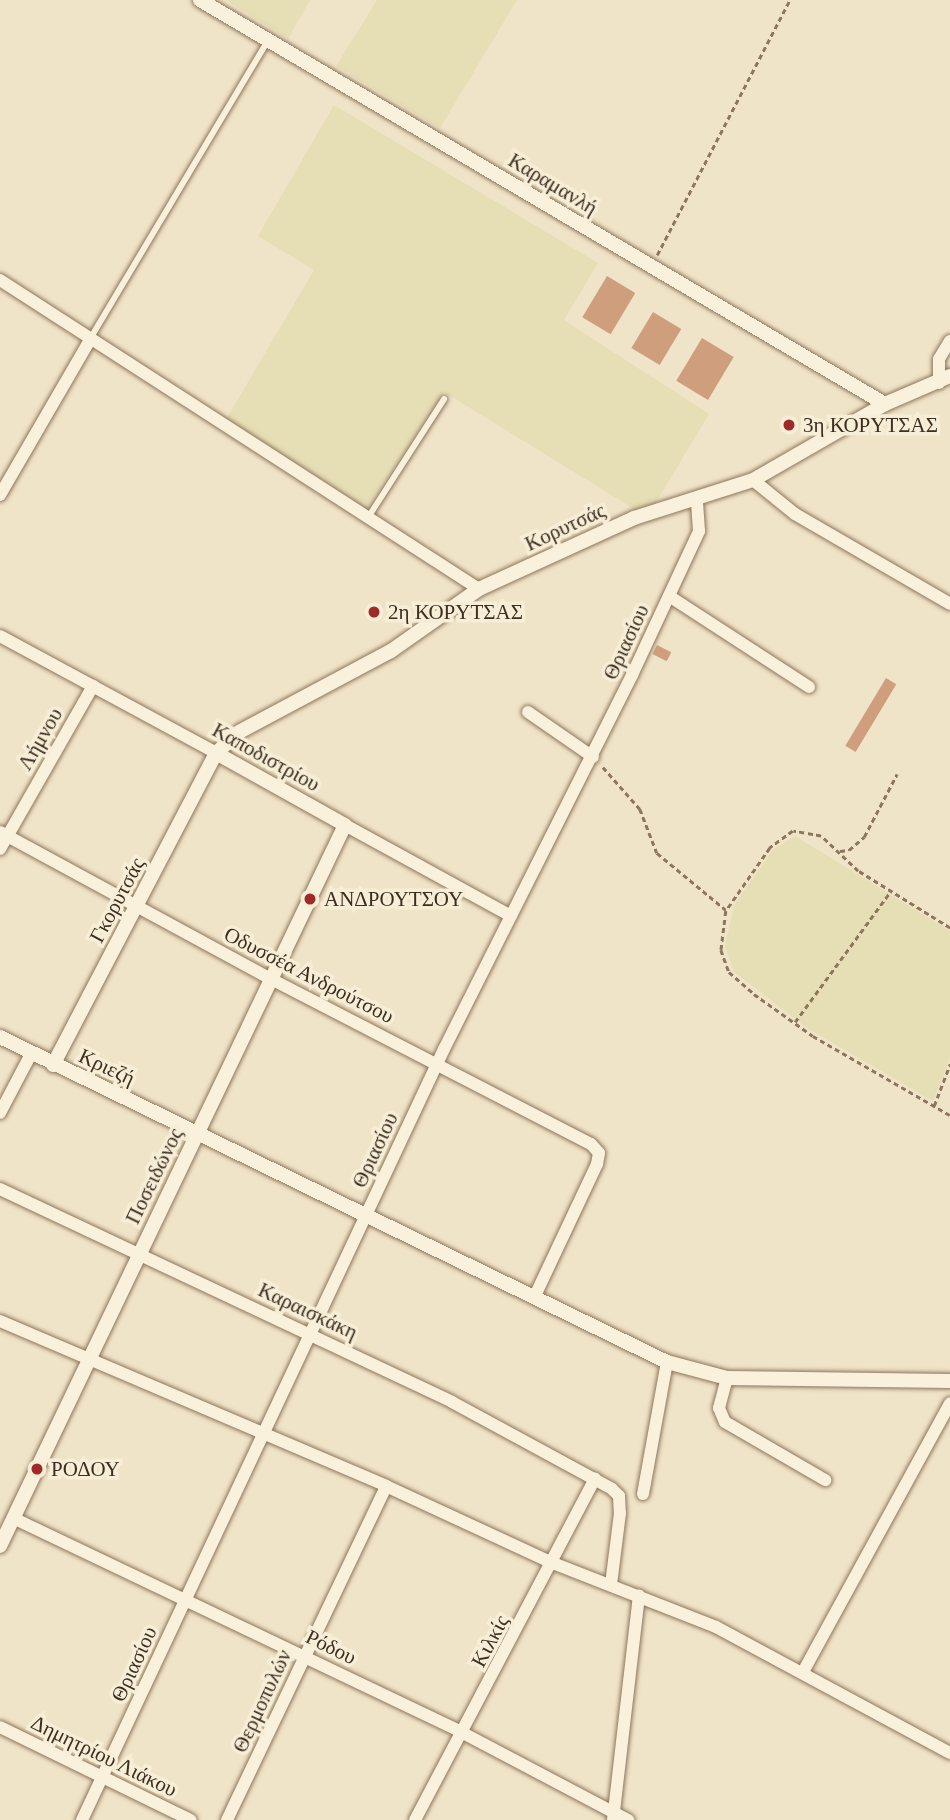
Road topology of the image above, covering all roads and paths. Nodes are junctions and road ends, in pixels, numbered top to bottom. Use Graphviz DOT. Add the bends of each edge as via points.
graph roads {
  1 [pos="200,0"];
  2 [pos="790,0"];
  3 [pos="268,40"];
  4 [pos="651,266"];
  5 [pos="0,280"];
  6 [pos="90,340"];
  7 [pos="950,341"];
  8 [pos="945,380"];
  9 [pos="444,399"];
  10 [pos="885,404"];
  11 [pos="753,480"];
  12 [pos="0,495"];
  13 [pos="697,499"];
  14 [pos="369,516"];
  15 [pos="479,589"];
  16 [pos="669,596"];
  17 [pos="950,604"];
  18 [pos="0,636"];
  19 [pos="93,686"];
  20 [pos="809,687"];
  21 [pos="528,712"];
  22 [pos="216,753"];
  23 [pos="593,757"];
  24 [pos="897,774"];
  25 [pos="345,825"];
  26 [pos="3,834"];
  27 [pos="0,849"];
  28 [pos="839,851"];
  29 [pos="891,892"];
  30 [pos="137,907"];
  31 [pos="726,911"];
  32 [pos="511,916"];
  33 [pos="950,928"];
  34 [pos="271,979"];
  35 [pos="795,1022"];
  36 [pos="0,1037"];
  37 [pos="31,1054"];
  38 [pos="437,1063"];
  39 [pos="53,1065"];
  40 [pos="950,1065"];
  41 [pos="934,1106"];
  42 [pos="0,1112"];
  43 [pos="950,1115"];
  44 [pos="198,1133"];
  45 [pos="0,1189"];
  46 [pos="366,1214"];
  47 [pos="140,1254"];
  48 [pos="534,1298"];
  49 [pos="0,1321"];
  50 [pos="310,1333"];
  51 [pos="89,1361"];
  52 [pos="667,1362"];
  53 [pos="727,1378"];
  54 [pos="950,1381"];
  55 [pos="950,1403"];
  56 [pos="264,1432"];
  57 [pos="595,1478"];
  58 [pos="825,1480"];
  59 [pos="386,1486"];
  60 [pos="643,1494"];
  61 [pos="13,1518"];
  62 [pos="0,1546"];
  63 [pos="553,1563"];
  64 [pos="611,1584"];
  65 [pos="639,1595"];
  66 [pos="186,1598"];
  67 [pos="305,1656"];
  68 [pos="804,1670"];
  69 [pos="0,1727"];
  70 [pos="463,1732"];
  71 [pos="950,1753"];
  72 [pos="102,1776"];
  73 [pos="613,1816"];
  74 [pos="82,1820"];
  75 [pos="191,1820"];
  76 [pos="227,1820"];
  77 [pos="415,1820"];
  78 [pos="628,1820"];
  1 -- 3 [label="street, Καραμανλή"];
  2 -- 4 [label="path"];
  3 -- 4 [label="street, Καραμανλή"];
  3 -- 6 [label="lane"];
  4 -- 10 [label="street, Καραμανλή"];
  5 -- 6 [label="street"];
  6 -- 12 [label="street"];
  6 -- 14 [label="street"];
  7 -- 8 [label="street" via="939,359"];
  8 -- 10 [label="street, Κορυτσάς"];
  9 -- 14 [label="lane"];
  10 -- 11 [label="street, Κορυτσάς"];
  11 -- 13 [label="street, Κορυτσάς"];
  11 -- 17 [label="street" via="795,514"];
  13 -- 15 [label="street, Κορυτσάς" via="615,526"];
  13 -- 16 [label="street, Θριασίου" via="699,531"];
  14 -- 15 [label="street"];
  15 -- 22 [label="street, Κορυτσάς" via="391,651 239,732"];
  16 -- 20 [label="street"];
  16 -- 23 [label="street, Θριασίου"];
  18 -- 19 [label="street, Καποδιστρίου"];
  19 -- 22 [label="street, Καποδιστρίου"];
  19 -- 26 [label="street, Λήμνου"];
  21 -- 23 [label="street"];
  22 -- 25 [label="street, Καποδιστρίου"];
  22 -- 30 [label="street, Γκορυτσάς"];
  23 -- 31 [label="path" via="640,809 657,853"];
  23 -- 32 [label="street, Θριασίου"];
  24 -- 28 [label="path" via="864,837 849,850"];
  25 -- 32 [label="street, Καποδιστρίου"];
  25 -- 34 [label="street, Ποσειδώνος"];
  26 -- 27 [label="street, Λήμνου"];
  26 -- 30 [label="street, Οδυσσέα Ανδρούτσου"];
  28 -- 29 [label="path" via="858,871"];
  28 -- 31 [label="path" via="821,835 807,831 780,837"];
  29 -- 33 [label="path"];
  29 -- 35 [label="path"];
  30 -- 34 [label="street, Οδυσσέα Ανδρούτσου"];
  30 -- 39 [label="street, Γκορυτσάς"];
  31 -- 35 [label="path" via="721,950 729,972"];
  32 -- 38 [label="street, Θριασίου"];
  34 -- 38 [label="street, Οδυσσέα Ανδρούτσου"];
  34 -- 44 [label="street, Ποσειδώνος"];
  35 -- 41 [label="path"];
  36 -- 37 [label="street, Κριεζή"];
  37 -- 39 [label="street, Κριεζή"];
  37 -- 42 [label="street"];
  38 -- 46 [label="street, Θριασίου"];
  38 -- 48 [label="street, Οδυσσέα Ανδρούτσου" via="591,1144 599,1153"];
  39 -- 44 [label="street, Κριεζή"];
  40 -- 41 [label="path"];
  41 -- 43 [label="path"];
  44 -- 46 [label="street, Κριεζή"];
  44 -- 47 [label="street, Ποσειδώνος"];
  45 -- 47 [label="street, Καραισκάκη"];
  46 -- 48 [label="street, Κριεζή"];
  46 -- 50 [label="street, Θριασίου"];
  47 -- 50 [label="street, Καραισκάκη"];
  47 -- 51 [label="street, Ποσειδώνος"];
  48 -- 52 [label="street, Κριεζή"];
  49 -- 51 [label="street"];
  50 -- 56 [label="street, Θριασίου"];
  50 -- 57 [label="street, Καραισκάκη"];
  51 -- 56 [label="street"];
  51 -- 61 [label="street, Ποσειδώνος"];
  52 -- 53 [label="street, Κριεζή"];
  52 -- 60 [label="street"];
  53 -- 54 [label="street, Κριεζή"];
  53 -- 58 [label="street" via="719,1408 725,1422"];
  55 -- 68 [label="street"];
  56 -- 59 [label="street"];
  56 -- 66 [label="street, Θριασίου"];
  57 -- 63 [label="street, Κιλκίς"];
  57 -- 64 [label="street, Καραισκάκη" via="620,1496"];
  59 -- 63 [label="street"];
  59 -- 67 [label="street, Θερμοπυλών"];
  61 -- 62 [label="street, Ποσειδώνος"];
  61 -- 66 [label="street, Ρόδου"];
  63 -- 64 [label="street"];
  63 -- 70 [label="street, Κιλκίς"];
  64 -- 65 [label="street"];
  65 -- 68 [label="street"];
  65 -- 73 [label="street"];
  66 -- 67 [label="street, Ρόδου"];
  66 -- 72 [label="street, Θριασίου"];
  67 -- 70 [label="street, Ρόδου"];
  67 -- 76 [label="street, Θερμοπυλών"];
  68 -- 71 [label="street"];
  69 -- 72 [label="street, Δημητρίου Λιάκου"];
  70 -- 73 [label="street, Ρόδου"];
  70 -- 77 [label="street, Κιλκίς"];
  72 -- 74 [label="street, Θριασίου"];
  72 -- 75 [label="street, Δημητρίου Λιάκου"];
  73 -- 78 [label="street, Ρόδου"];
}
